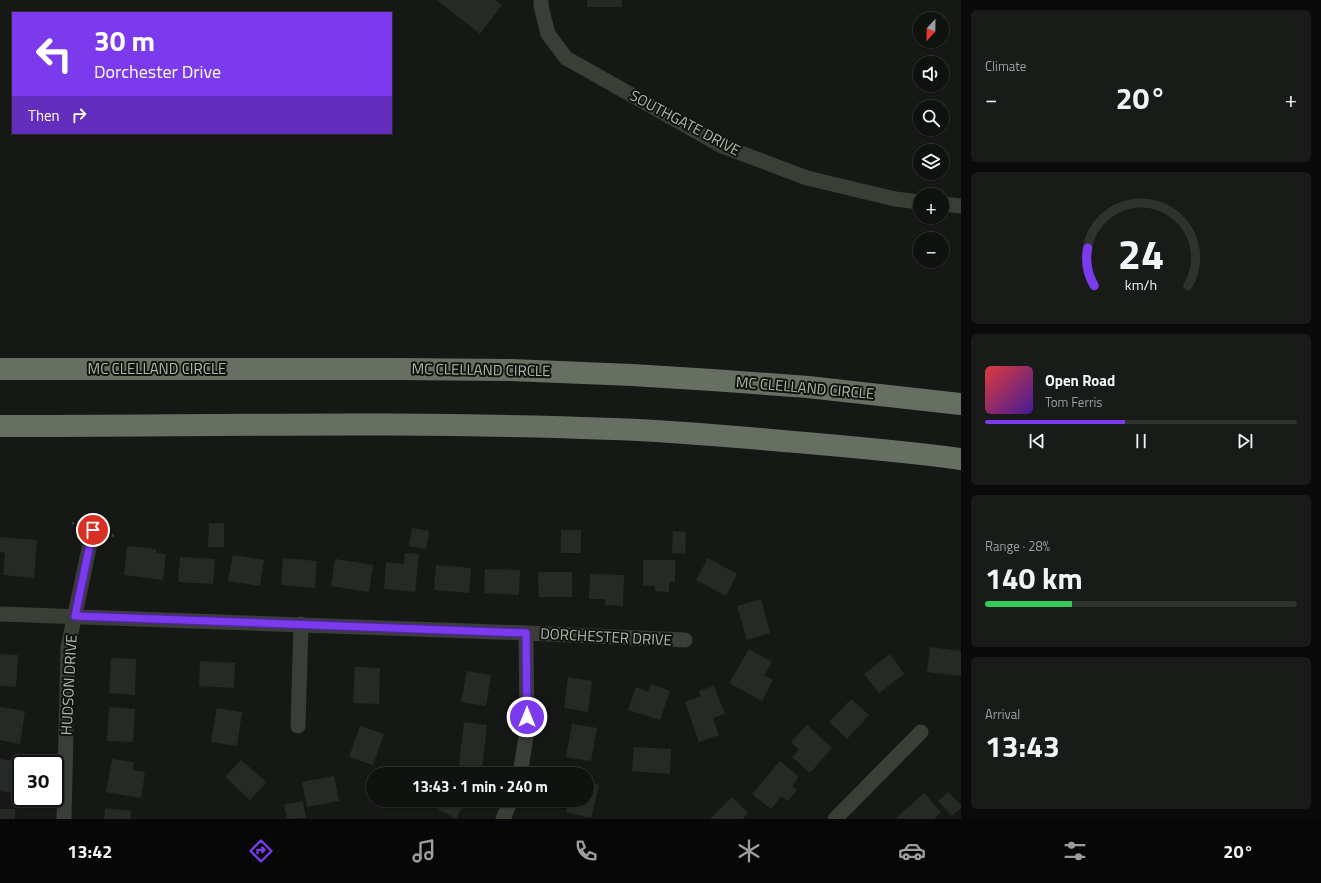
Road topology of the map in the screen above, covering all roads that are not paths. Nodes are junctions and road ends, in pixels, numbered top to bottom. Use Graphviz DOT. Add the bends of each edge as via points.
graph roads {
  1 [pos="541,0"];
  2 [pos="913,201"];
  3 [pos="949,205"];
  4 [pos="961,206"];
  5 [pos="0,369"];
  6 [pos="961,404"];
  7 [pos="0,426"];
  8 [pos="961,459"];
  9 [pos="93,530"];
  10 [pos="0,614"];
  11 [pos="75,616"];
  12 [pos="301,624"];
  13 [pos="526,633"];
  14 [pos="685,640"];
  15 [pos="298,726"];
  16 [pos="921,732"];
  17 [pos="521,767"];
  18 [pos="508,807"];
  19 [pos="64,819"];
  20 [pos="502,819"];
  21 [pos="835,819"];
  1 -- 2 [label="street, SOUTHGATE DRIVE" via="548,34 566,58 722,146 807,178"];
  3 -- 4 [label="street"];
  5 -- 6 [label="highway, MC CLELLAND CIRCLE" via="511,370 808,387"];
  7 -- 8 [label="highway" via="435,425 616,429 864,448"];
  9 -- 11 [label="street, HUDSON DRIVE"];
  10 -- 11 [label="street, DORCHESTER DRIVE"];
  11 -- 12 [label="street, DORCHESTER DRIVE"];
  11 -- 19 [label="street, HUDSON DRIVE" via="68,647"];
  12 -- 13 [label="street, DORCHESTER DRIVE"];
  12 -- 15 [label="street"];
  13 -- 14 [label="street, DORCHESTER DRIVE"];
  13 -- 17 [label="street" via="527,731"];
  16 -- 21 [label="street"];
  18 -- 20 [label="street"];
}
